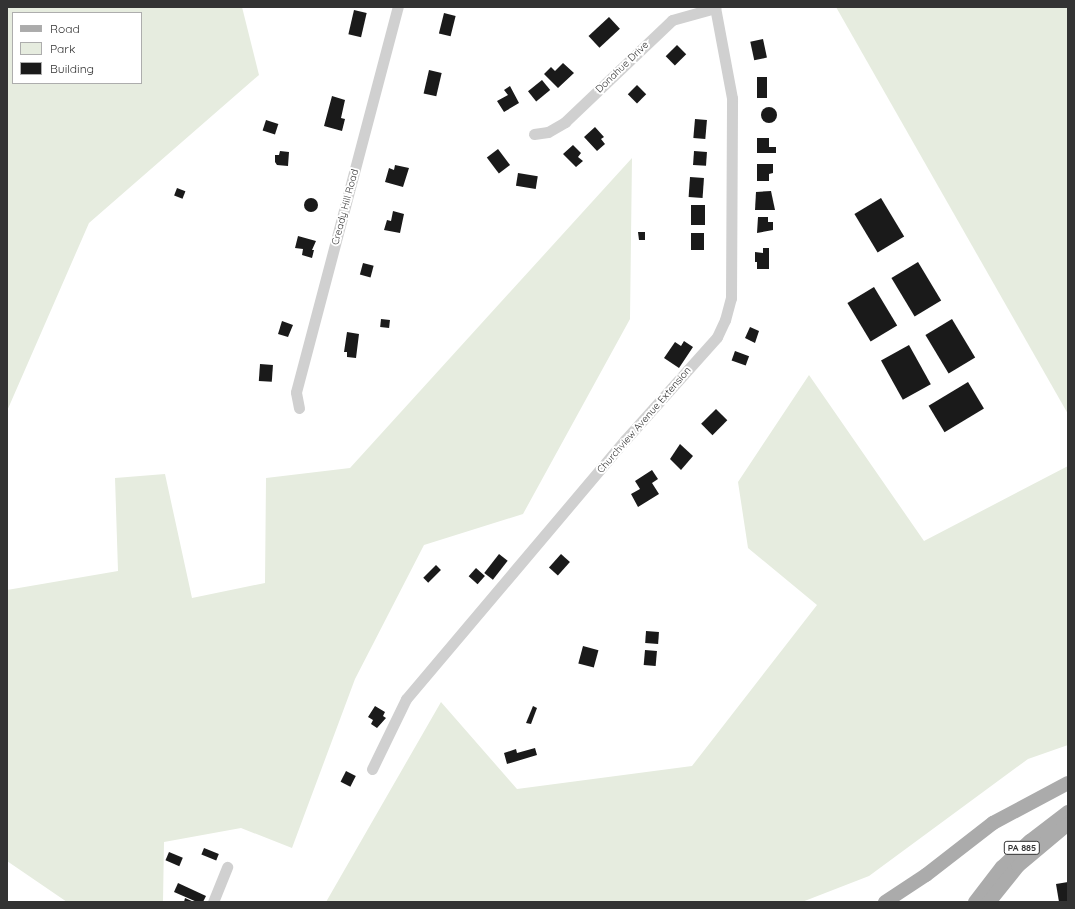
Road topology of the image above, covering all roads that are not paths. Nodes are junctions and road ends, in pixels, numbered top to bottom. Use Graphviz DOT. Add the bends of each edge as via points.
graph roads {
  1 [pos="398,7"];
  2 [pos="715,8"];
  3 [pos="534,134"];
  4 [pos="299,408"];
  5 [pos="372,769"];
  6 [pos="1068,783"];
  7 [pos="1068,812"];
  8 [pos="1068,824"];
  9 [pos="227,867"];
  10 [pos="982,898"];
  11 [pos="213,902"];
  12 [pos="885,902"];
  1 -- 4 [label="street, Cready Hill Road" via="296,392"];
  2 -- 3 [label="street, Donahue Drive" via="672,20 565,122 548,132"];
  2 -- 5 [label="street, Churchview Avenue Extension" via="732,98 731,298 726,320 717,337 624,440 406,699"];
  6 -- 12 [label="main road" via="994,823 926,875"];
  7 -- 10 [label="main road, PA 885" via="1030,841"];
  8 -- 10 [label="main road, PA 885" via="1040,846 1000,886"];
  9 -- 11 [label="street"];
}
